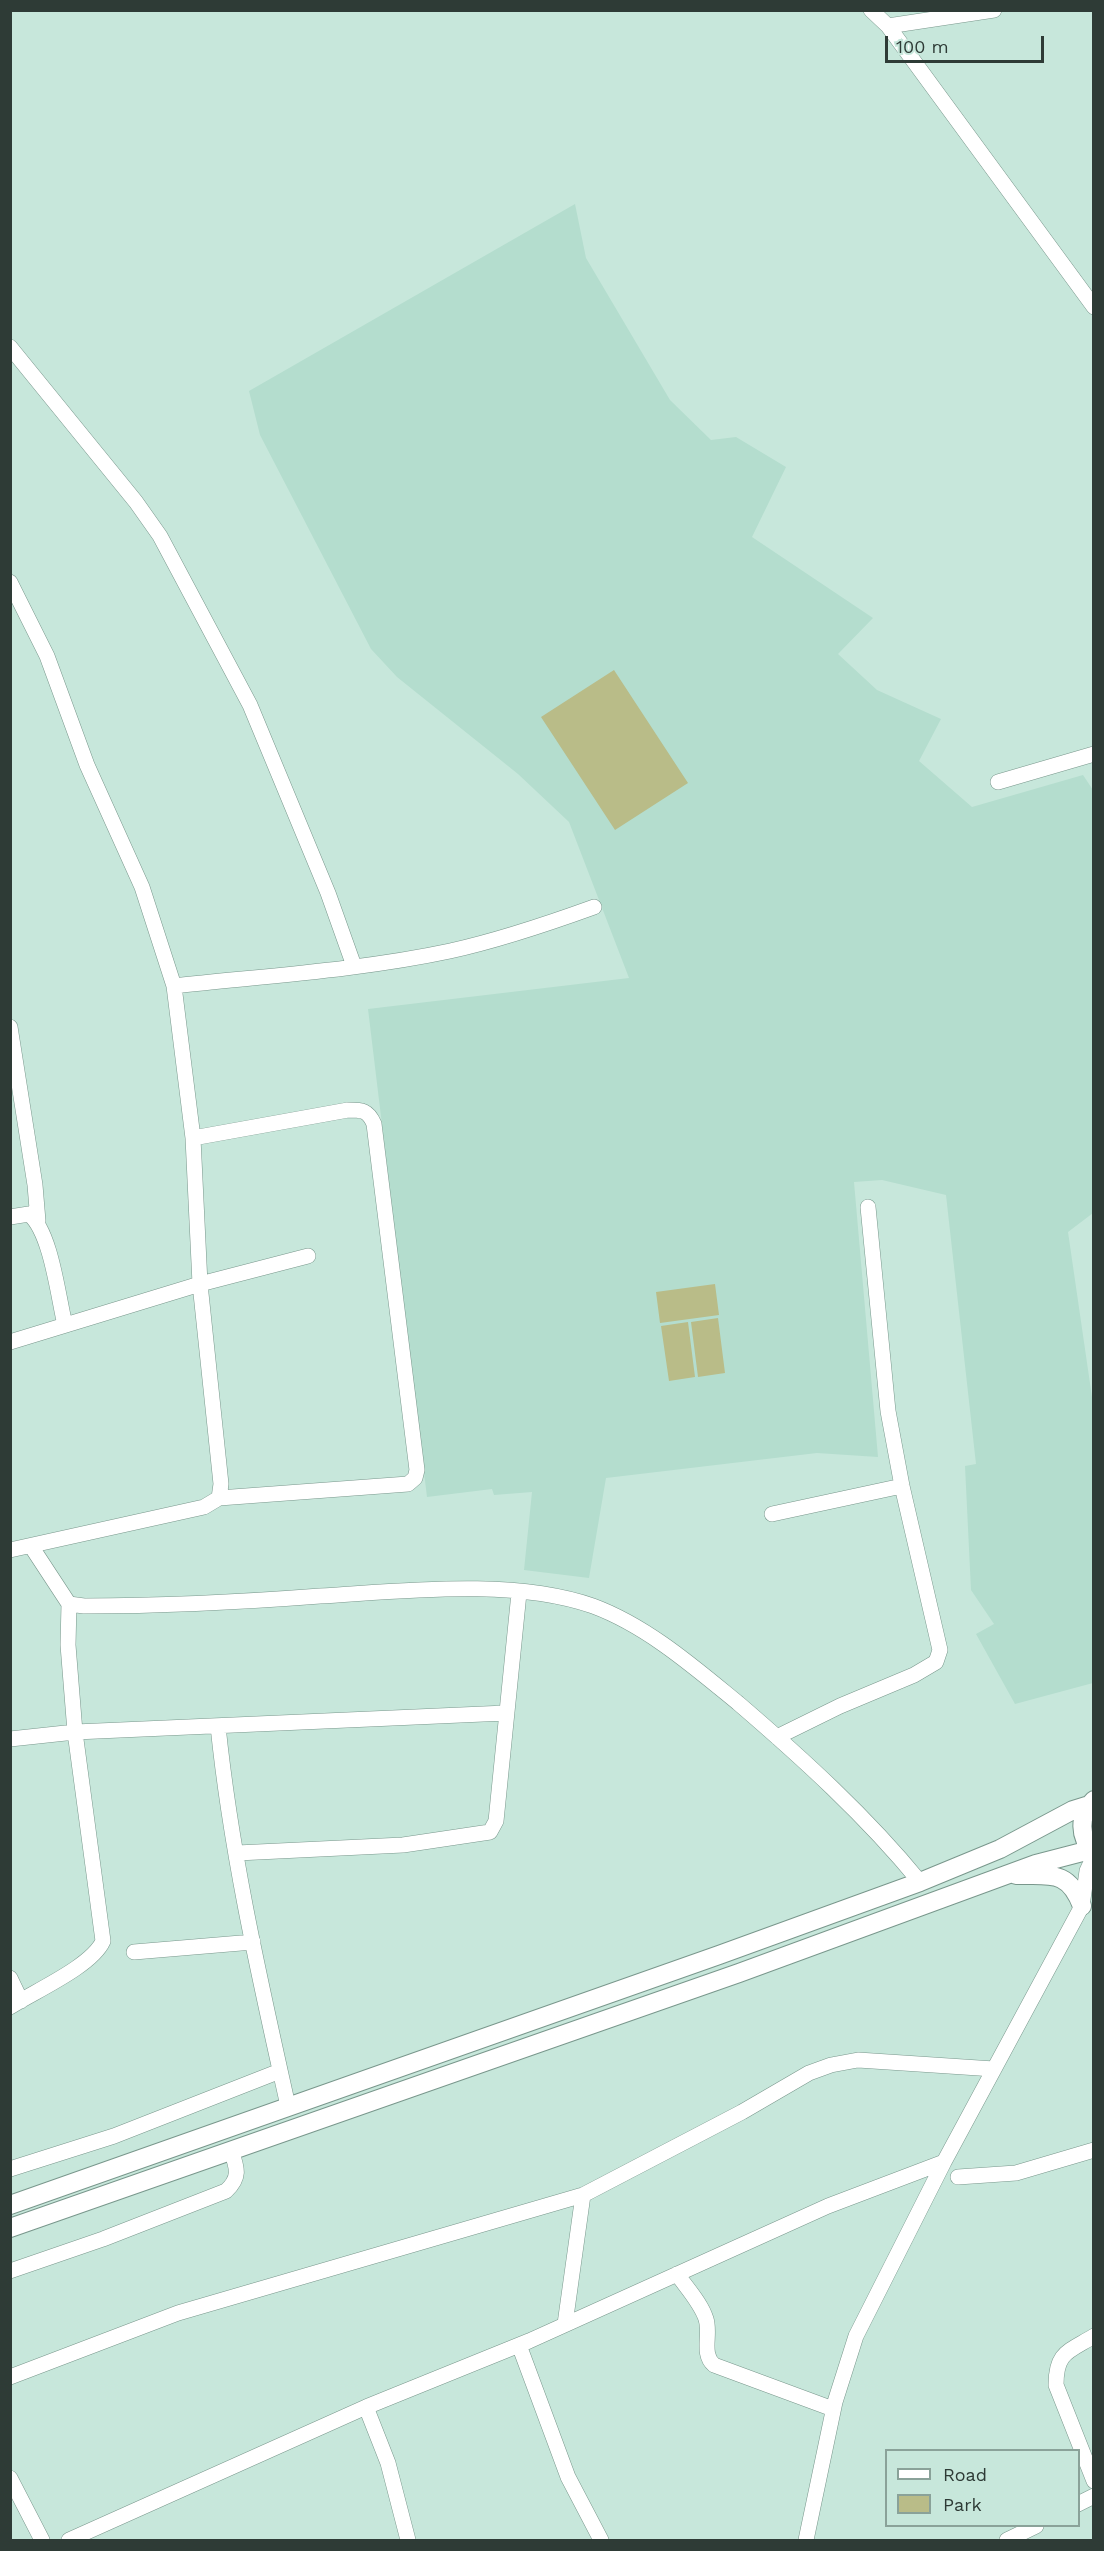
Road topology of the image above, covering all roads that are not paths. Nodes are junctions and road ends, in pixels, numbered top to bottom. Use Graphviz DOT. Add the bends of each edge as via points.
graph roads {
  1 [pos="871,10"];
  2 [pos="994,10"];
  3 [pos="888,26"];
  4 [pos="1094,307"];
  5 [pos="10,347"];
  6 [pos="10,582"];
  7 [pos="1094,754"];
  8 [pos="998,782"];
  9 [pos="594,907"];
  10 [pos="354,966"];
  11 [pos="174,987"];
  12 [pos="10,1026"];
  13 [pos="193,1138"];
  14 [pos="868,1207"];
  15 [pos="10,1216"];
  16 [pos="38,1221"];
  17 [pos="308,1256"];
  18 [pos="200,1284"];
  19 [pos="65,1325"];
  20 [pos="10,1342"];
  21 [pos="902,1486"];
  22 [pos="219,1498"];
  23 [pos="772,1514"];
  24 [pos="32,1546"];
  25 [pos="10,1550"];
  26 [pos="519,1593"];
  27 [pos="69,1604"];
  28 [pos="506,1713"];
  29 [pos="218,1726"];
  30 [pos="75,1732"];
  31 [pos="777,1737"];
  32 [pos="10,1739"];
  33 [pos="1091,1802"];
  34 [pos="237,1853"];
  35 [pos="1092,1853"];
  36 [pos="1008,1875"];
  37 [pos="920,1882"];
  38 [pos="1088,1901"];
  39 [pos="253,1942"];
  40 [pos="134,1952"];
  41 [pos="10,1978"];
  42 [pos="16,2004"];
  43 [pos="993,2069"];
  44 [pos="280,2072"];
  45 [pos="288,2106"];
  46 [pos="231,2150"];
  47 [pos="1094,2150"];
  48 [pos="944,2162"];
  49 [pos="10,2169"];
  50 [pos="958,2177"];
  51 [pos="583,2195"];
  52 [pos="10,2205"];
  53 [pos="10,2228"];
  54 [pos="10,2271"];
  55 [pos="677,2274"];
  56 [pos="565,2324"];
  57 [pos="1094,2336"];
  58 [pos="519,2345"];
  59 [pos="10,2377"];
  60 [pos="366,2407"];
  61 [pos="833,2409"];
  62 [pos="10,2478"];
  63 [pos="1094,2481"];
  64 [pos="1094,2496"];
  65 [pos="1080,2503"];
  66 [pos="1034,2527"];
  67 [pos="42,2541"];
  68 [pos="69,2541"];
  69 [pos="408,2541"];
  70 [pos="601,2541"];
  71 [pos="806,2541"];
  72 [pos="1007,2541"];
  1 -- 3 [label="street"];
  2 -- 3 [label="street"];
  3 -- 4 [label="street"];
  5 -- 10 [label="street" via="160,536 249,705 328,893"];
  6 -- 11 [label="street" via="47,656 87,765 142,887"];
  7 -- 8 [label="street"];
  9 -- 10 [label="street" via="487,942"];
  10 -- 11 [label="street"];
  11 -- 13 [label="street"];
  12 -- 16 [label="street"];
  13 -- 18 [label="street"];
  13 -- 22 [label="street" via="348,1110 370,1114 417,1470 408,1484"];
  14 -- 21 [label="street" via="888,1411"];
  15 -- 16 [label="street" via="29,1214"];
  16 -- 19 [label="street"];
  17 -- 18 [label="street"];
  18 -- 19 [label="street"];
  18 -- 22 [label="street" via="221,1484"];
  19 -- 20 [label="street"];
  21 -- 23 [label="street"];
  21 -- 31 [label="street" via="940,1650 936,1662"];
  22 -- 24 [label="street" via="204,1507"];
  24 -- 25 [label="street"];
  24 -- 27 [label="street"];
  26 -- 27 [label="street" via="433,1589 267,1600"];
  26 -- 28 [label="street"];
  26 -- 31 [label="street" via="593,1606 623,1620 705,1675"];
  27 -- 30 [label="street"];
  28 -- 29 [label="street"];
  28 -- 34 [label="street" via="496,1821 490,1832 403,1845"];
  29 -- 30 [label="street"];
  29 -- 34 [label="street"];
  30 -- 32 [label="street"];
  30 -- 42 [label="street" via="103,1941 86,1962"];
  31 -- 37 [label="street" via="887,1841"];
  33 -- 35 [label="main road" via="1082,1824"];
  33 -- 37 [label="main road" via="1000,1849"];
  34 -- 39 [label="street"];
  35 -- 36 [label="main road" via="1036,1864"];
  35 -- 38 [label="street" via="1087,1871"];
  36 -- 38 [label="main road" via="1052,1876 1069,1882"];
  36 -- 46 [label="main road"];
  37 -- 45 [label="main road"];
  38 -- 43 [label="street"];
  39 -- 40 [label="street"];
  39 -- 44 [label="street"];
  41 -- 42 [label="street"];
  43 -- 48 [label="street"];
  43 -- 51 [label="street" via="858,2060 831,2065 808,2073"];
  44 -- 45 [label="street"];
  44 -- 49 [label="street" via="114,2136"];
  45 -- 52 [label="main road"];
  46 -- 53 [label="main road"];
  46 -- 54 [label="street" via="238,2171 235,2183 226,2191"];
  47 -- 50 [label="street" via="1016,2173"];
  48 -- 55 [label="street" via="838,2202"];
  48 -- 61 [label="street" via="856,2336"];
  51 -- 56 [label="street"];
  51 -- 59 [label="street" via="178,2313"];
  55 -- 56 [label="street"];
  55 -- 61 [label="street" via="706,2318 709,2361"];
  56 -- 58 [label="street"];
  57 -- 63 [label="street" via="1061,2357 1056,2385"];
  58 -- 60 [label="street"];
  58 -- 70 [label="street" via="568,2477"];
  60 -- 68 [label="street"];
  60 -- 69 [label="street" via="388,2463"];
  61 -- 71 [label="street"];
  62 -- 67 [label="street"];
  64 -- 65 [label="street"];
  66 -- 72 [label="street"];
}
